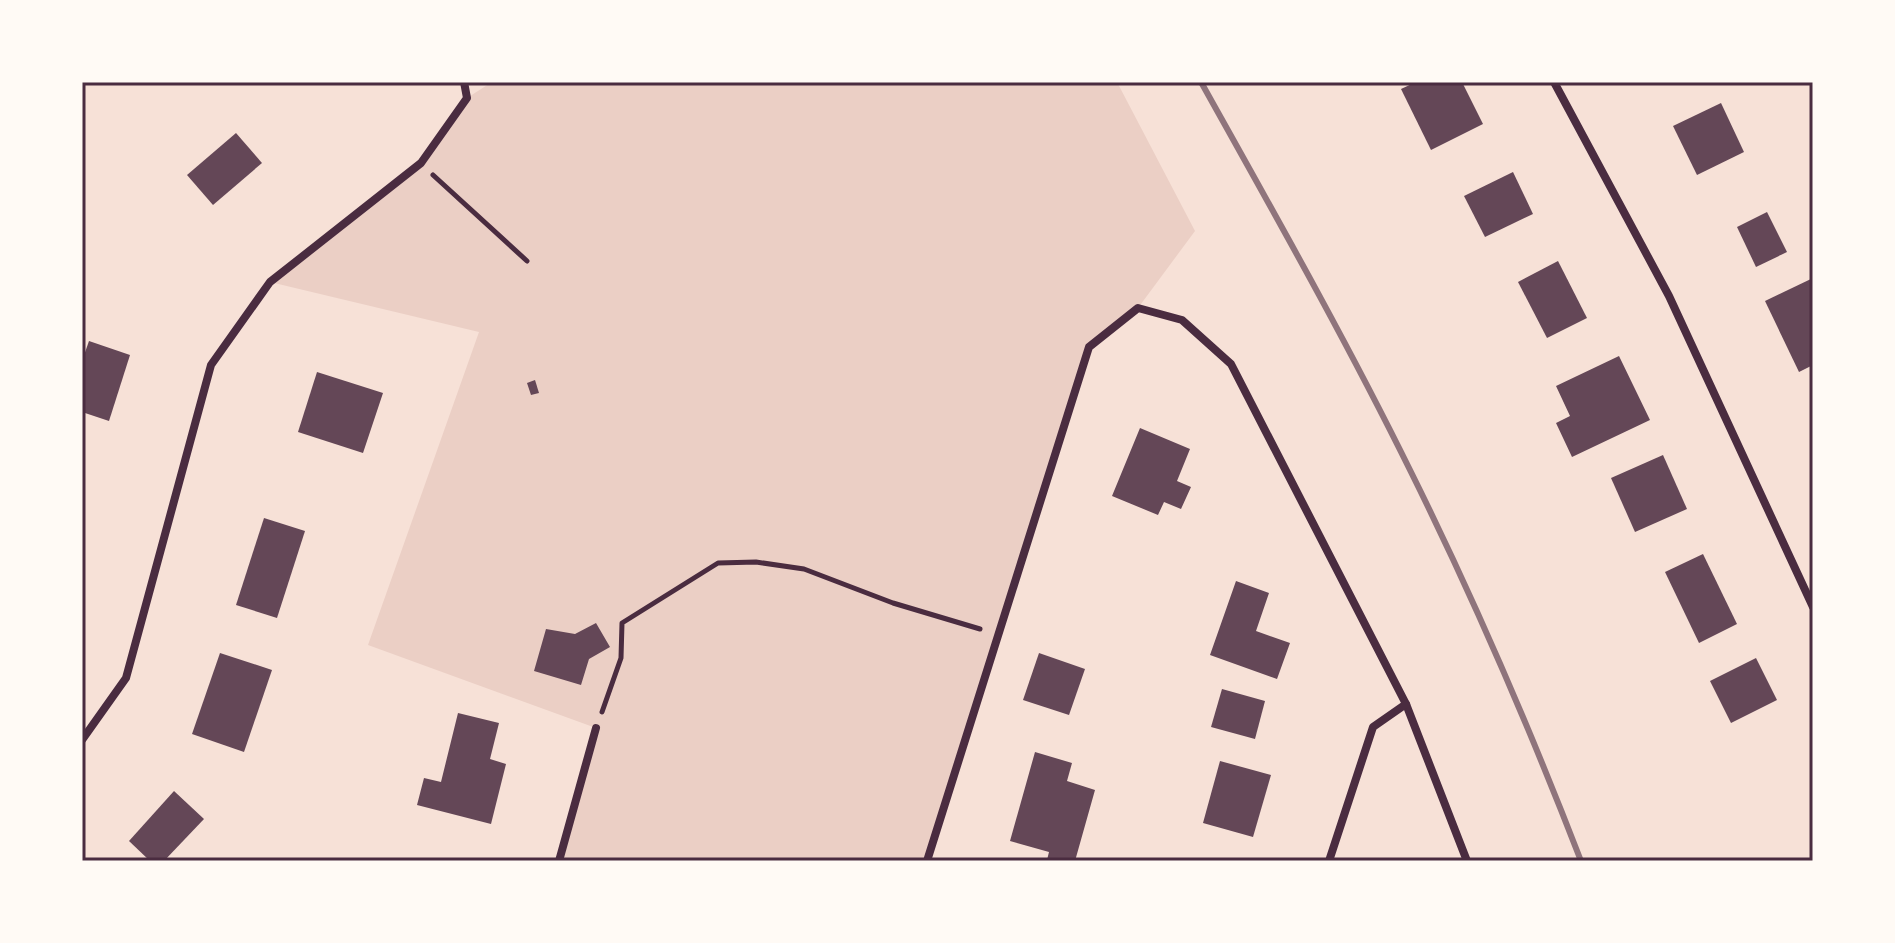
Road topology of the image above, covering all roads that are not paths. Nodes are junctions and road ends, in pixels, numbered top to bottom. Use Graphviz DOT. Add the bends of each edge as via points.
graph roads {
  1 [pos="464,82"];
  2 [pos="1554,82"];
  3 [pos="1813,607"];
  4 [pos="1406,704"];
  5 [pos="596,728"];
  6 [pos="82,740"];
  7 [pos="559,861"];
  8 [pos="927,861"];
  9 [pos="1329,861"];
  10 [pos="1467,861"];
  1 -- 6 [label="street" via="467,98 421,163 270,282 211,365 126,678"];
  2 -- 3 [label="street" via="1669,296"];
  4 -- 8 [label="street" via="1231,364 1182,320 1138,308 1089,347"];
  4 -- 9 [label="street" via="1373,727"];
  4 -- 10 [label="street"];
  5 -- 7 [label="street"];
}
